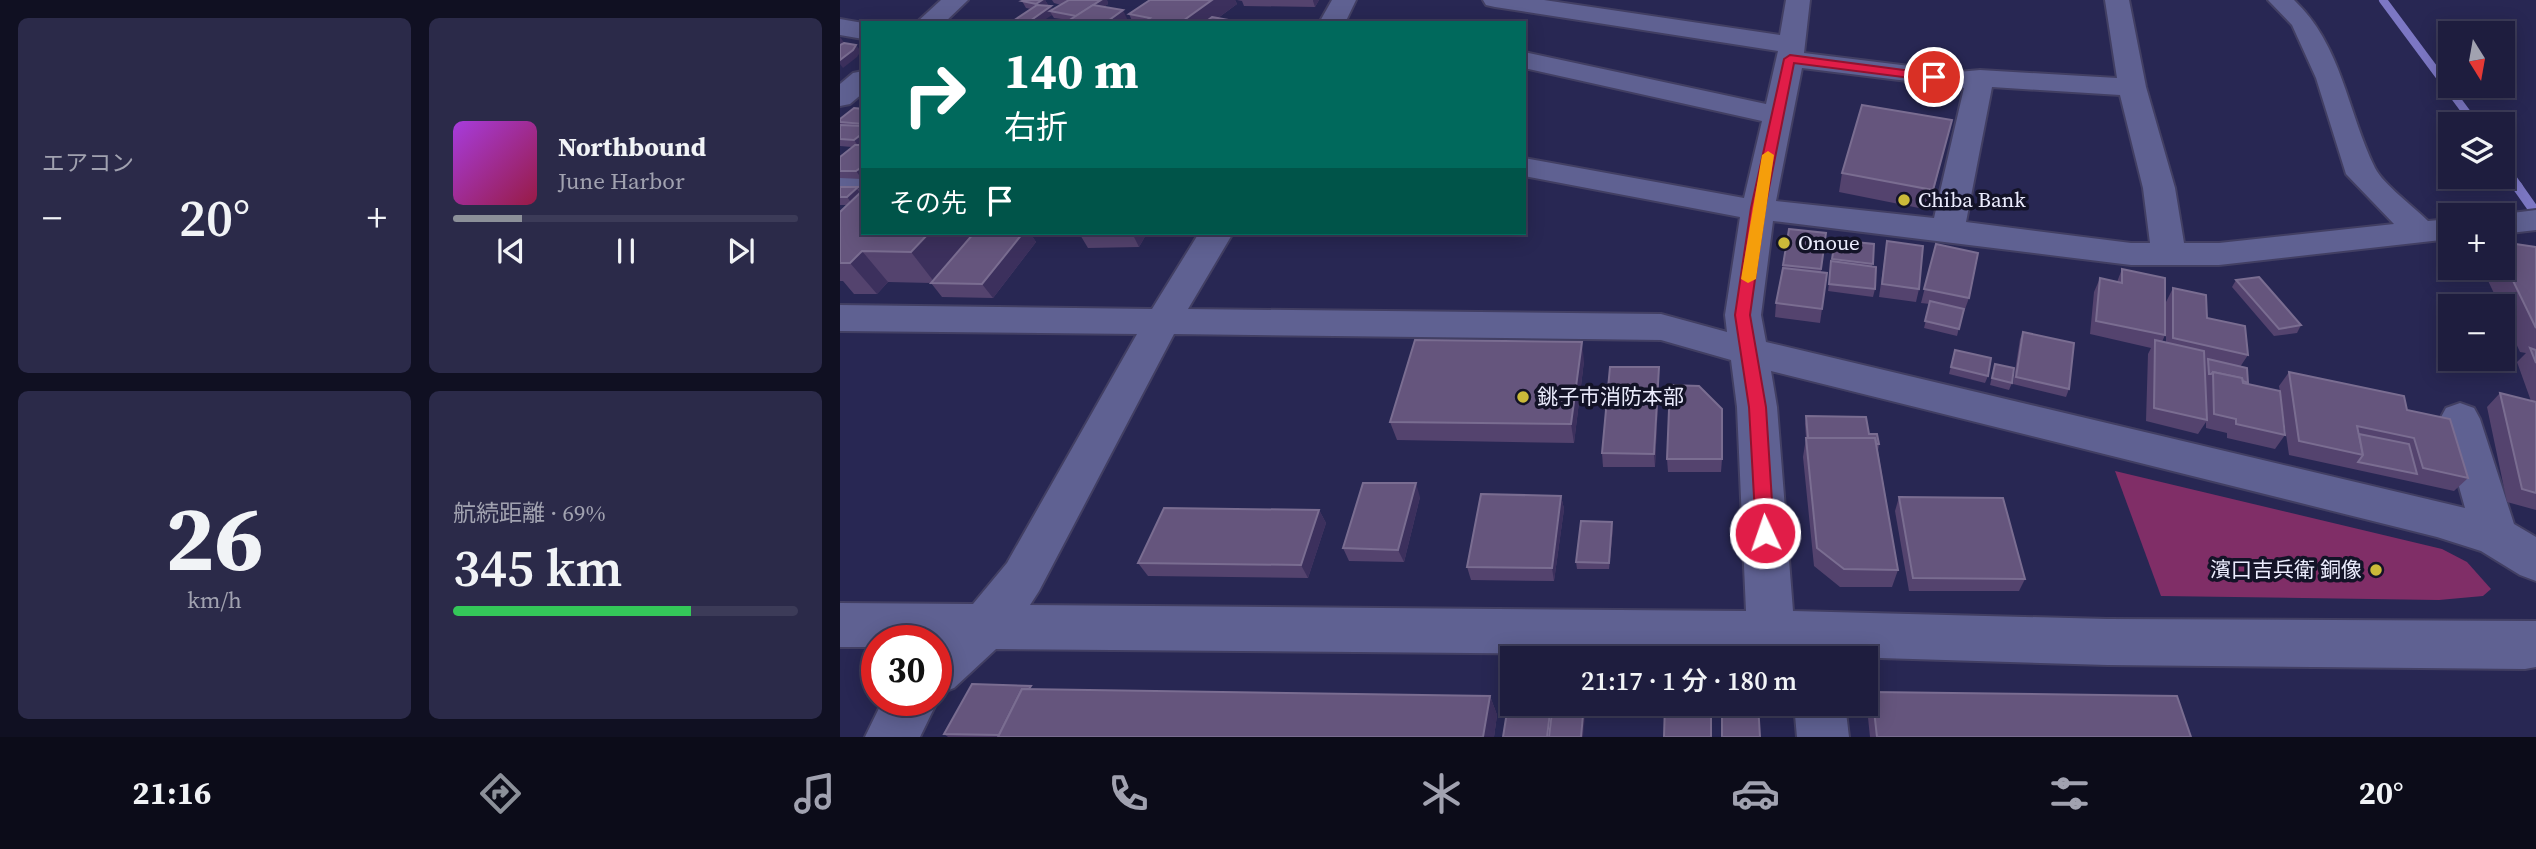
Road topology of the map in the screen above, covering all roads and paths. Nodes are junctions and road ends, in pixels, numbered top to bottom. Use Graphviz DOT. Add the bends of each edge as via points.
graph roads {
  1 [pos="956,0"];
  2 [pos="1495,0"];
  3 [pos="1798,0"];
  4 [pos="2118,0"];
  5 [pos="2280,0"];
  6 [pos="1567,5"];
  7 [pos="931,21"];
  8 [pos="840,27"];
  9 [pos="861,31"];
  10 [pos="1791,52"];
  11 [pos="1526,60"];
  12 [pos="1980,78"];
  13 [pos="861,81"];
  14 [pos="2132,87"];
  15 [pos="840,99"];
  16 [pos="1776,116"];
  17 [pos="1526,167"];
  18 [pos="1758,208"];
  19 [pos="1948,230"];
  20 [pos="1215,235"];
  21 [pos="2422,238"];
  22 [pos="2169,254"];
  23 [pos="840,318"];
  24 [pos="1163,321"];
  25 [pos="1749,354"];
  26 [pos="2460,419"];
  27 [pos="2495,536"];
  28 [pos="2536,561"];
  29 [pos="840,625"];
  30 [pos="984,628"];
  31 [pos="1801,642"];
  32 [pos="2536,644"];
  33 [pos="952,657"];
  34 [pos="903,716"];
  35 [pos="1821,716"];
  36 [pos="891,737"];
  37 [pos="1822,737"];
  1 -- 7 [label="street"];
  2 -- 6 [label="street"];
  3 -- 10 [label="street"];
  4 -- 14 [label="street"];
  5 -- 21 [label="street" via="2303,22 2330,78 2362,174"];
  6 -- 10 [label="street" via="1690,19"];
  8 -- 9 [label="street"];
  10 -- 12 [label="street" via="1958,80"];
  10 -- 16 [label="street"];
  11 -- 16 [label="street"];
  12 -- 14 [label="street"];
  12 -- 19 [label="street"];
  13 -- 15 [label="street"];
  14 -- 22 [label="street" via="2159,188"];
  16 -- 18 [label="street"];
  17 -- 18 [label="street" via="1717,205"];
  18 -- 19 [label="street"];
  18 -- 25 [label="street" via="1743,315"];
  19 -- 22 [label="street" via="2131,254"];
  20 -- 24 [label="street"];
  21 -- 22 [label="street"];
  23 -- 24 [label="street"];
  24 -- 25 [label="street" via="1661,327"];
  24 -- 30 [label="street" via="1023,577"];
  25 -- 27 [label="street" via="2437,518"];
  25 -- 31 [label="street"];
  26 -- 27 [label="street"];
  27 -- 28 [label="street"];
  29 -- 30 [label="street"];
  30 -- 31 [label="street"];
  30 -- 33 [label="street"];
  31 -- 32 [label="street"];
  34 -- 36 [label="street"];
  35 -- 37 [label="street"];
}
